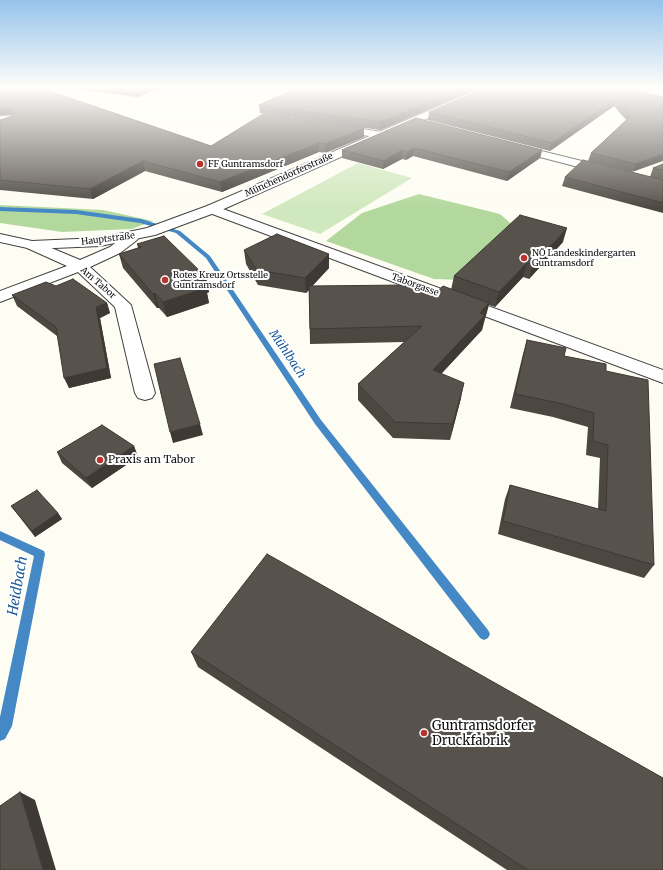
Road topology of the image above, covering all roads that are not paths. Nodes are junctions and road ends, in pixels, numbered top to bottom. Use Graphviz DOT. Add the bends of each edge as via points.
graph roads {
  1 [pos="329,128"];
  2 [pos="399,128"];
  3 [pos="382,135"];
  4 [pos="500,144"];
  5 [pos="650,170"];
  6 [pos="632,178"];
  7 [pos="663,185"];
  8 [pos="212,209"];
  9 [pos="132,237"];
  10 [pos="0,238"];
  11 [pos="32,245"];
  12 [pos="80,266"];
  13 [pos="0,297"];
  14 [pos="663,377"];
  15 [pos="145,393"];
  1 -- 3 [label="street"];
  2 -- 3 [label="street, Münchendorferstraße"];
  3 -- 8 [label="street, Münchendorferstraße"];
  4 -- 6 [label="street"];
  5 -- 6 [label="street"];
  6 -- 7 [label="street"];
  8 -- 9 [label="street, Hauptstraße"];
  8 -- 14 [label="street, Taborgasse"];
  9 -- 11 [label="street, Hauptstraße" via="100,242"];
  9 -- 12 [label="street" via="116,250"];
  10 -- 11 [label="street, Hauptstraße"];
  11 -- 12 [label="street, Am Tabor"];
  12 -- 13 [label="street"];
  12 -- 15 [label="street, Am Tabor" via="123,305"];
}
